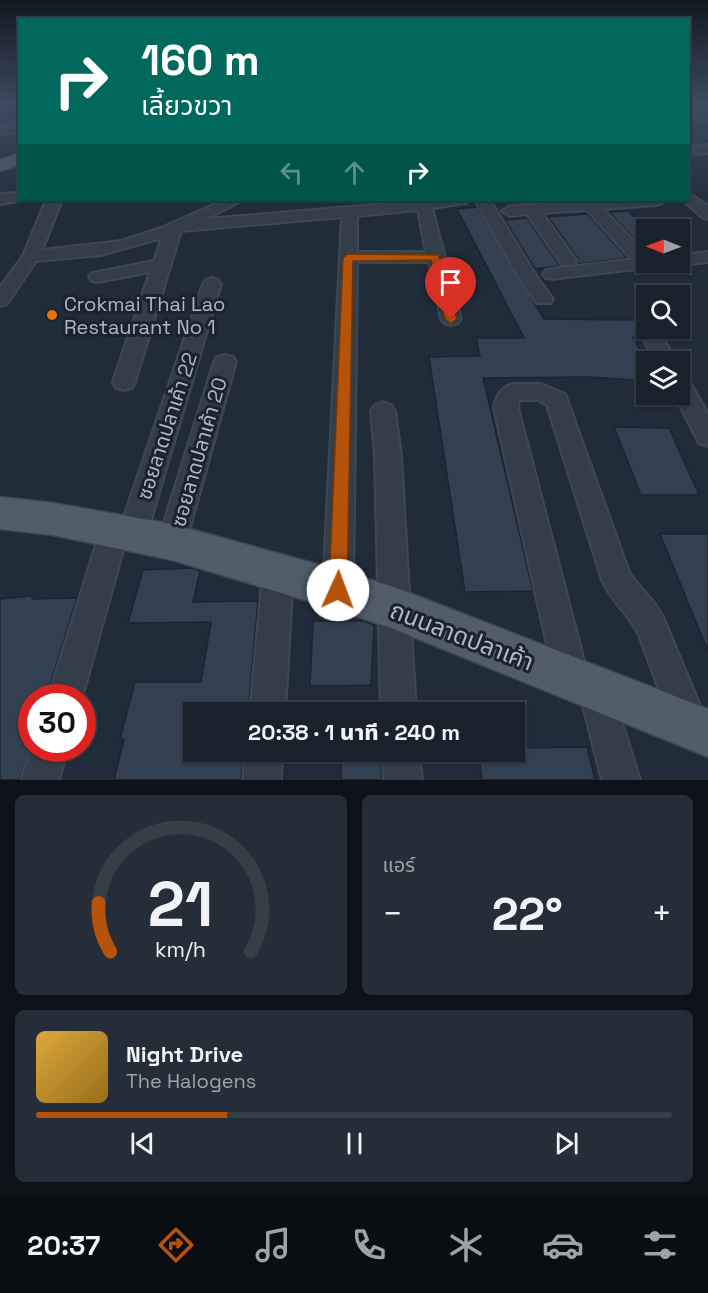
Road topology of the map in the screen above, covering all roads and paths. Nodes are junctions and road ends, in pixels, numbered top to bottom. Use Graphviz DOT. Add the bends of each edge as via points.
graph roads {
  1 [pos="18,144"];
  2 [pos="708,149"];
  3 [pos="690,150"];
  4 [pos="0,151"];
  5 [pos="18,159"];
  6 [pos="0,166"];
  7 [pos="708,195"];
  8 [pos="18,197"];
  9 [pos="690,197"];
  10 [pos="0,199"];
  11 [pos="690,199"];
  12 [pos="54,201"];
  13 [pos="233,201"];
  14 [pos="450,201"];
  15 [pos="484,201"];
  16 [pos="644,201"];
  17 [pos="591,205"];
  18 [pos="425,210"];
  19 [pos="532,210"];
  20 [pos="510,211"];
  21 [pos="708,214"];
  22 [pos="350,217"];
  23 [pos="174,227"];
  24 [pos="636,254"];
  25 [pos="31,256"];
  26 [pos="708,256"];
  27 [pos="436,257"];
  28 [pos="348,258"];
  29 [pos="690,259"];
  30 [pos="568,261"];
  31 [pos="636,264"];
  32 [pos="162,266"];
  33 [pos="552,274"];
  34 [pos="98,277"];
  35 [pos="212,284"];
  36 [pos="544,299"];
  37 [pos="0,300"];
  38 [pos="451,319"];
  39 [pos="225,362"];
  40 [pos="124,382"];
  41 [pos="690,403"];
  42 [pos="383,411"];
  43 [pos="708,436"];
  44 [pos="0,513"];
  45 [pos="124,531"];
  46 [pos="172,542"];
  47 [pos="278,573"];
  48 [pos="338,590"];
  49 [pos="394,608"];
  50 [pos="70,684"];
  51 [pos="584,685"];
  52 [pos="268,702"];
  53 [pos="399,702"];
  54 [pos="699,729"];
  55 [pos="46,762"];
  56 [pos="263,762"];
  57 [pos="402,762"];
  58 [pos="40,780"];
  59 [pos="262,780"];
  60 [pos="403,780"];
  61 [pos="621,780"];
  1 -- 4 [label="main road"];
  2 -- 3 [label="street"];
  5 -- 6 [label="main road"];
  7 -- 9 [label="street"];
  8 -- 10 [label="street"];
  11 -- 21 [label="street"];
  12 -- 25 [label="street"];
  13 -- 23 [label="street"];
  14 -- 23 [label="street"];
  15 -- 36 [label="street"];
  16 -- 17 [label="street"];
  17 -- 19 [label="street"];
  17 -- 24 [label="street"];
  18 -- 27 [label="street"];
  19 -- 20 [label="street"];
  19 -- 30 [label="street"];
  22 -- 28 [label="street"];
  23 -- 25 [label="street" via="126,245"];
  23 -- 32 [label="street"];
  25 -- 37 [label="street"];
  26 -- 29 [label="street"];
  27 -- 28 [label="street"];
  27 -- 38 [label="street"];
  28 -- 48 [label="street"];
  31 -- 33 [label="street"];
  32 -- 34 [label="street"];
  32 -- 40 [label="street"];
  35 -- 45 [label="street, ซอยลาดปลาเค้า 22"];
  39 -- 46 [label="street, ซอยลาดปลาเค้า 20"];
  41 -- 43 [label="street"];
  42 -- 49 [label="street"];
  44 -- 45 [label="main road, ถนนลาดปลาเค้า"];
  45 -- 46 [label="main road, ถนนลาดปลาเค้า"];
  45 -- 50 [label="street, ซอยลาดปลาเค้า 22"];
  46 -- 47 [label="main road, ถนนลาดปลาเค้า"];
  47 -- 48 [label="main road, ถนนลาดปลาเค้า"];
  47 -- 52 [label="street"];
  48 -- 49 [label="main road, ถนนลาดปลาเค้า"];
  49 -- 51 [label="main road, ถนนลาดปลาเค้า"];
  49 -- 53 [label="street"];
  51 -- 54 [label="main road, ถนนลาดปลาเค้า"];
  51 -- 54 [label="street" via="506,408 513,392 542,392 557,400 617,580 644,612"];
  51 -- 61 [label="street"];
  55 -- 58 [label="street"];
  56 -- 59 [label="street"];
  57 -- 60 [label="street"];
}
